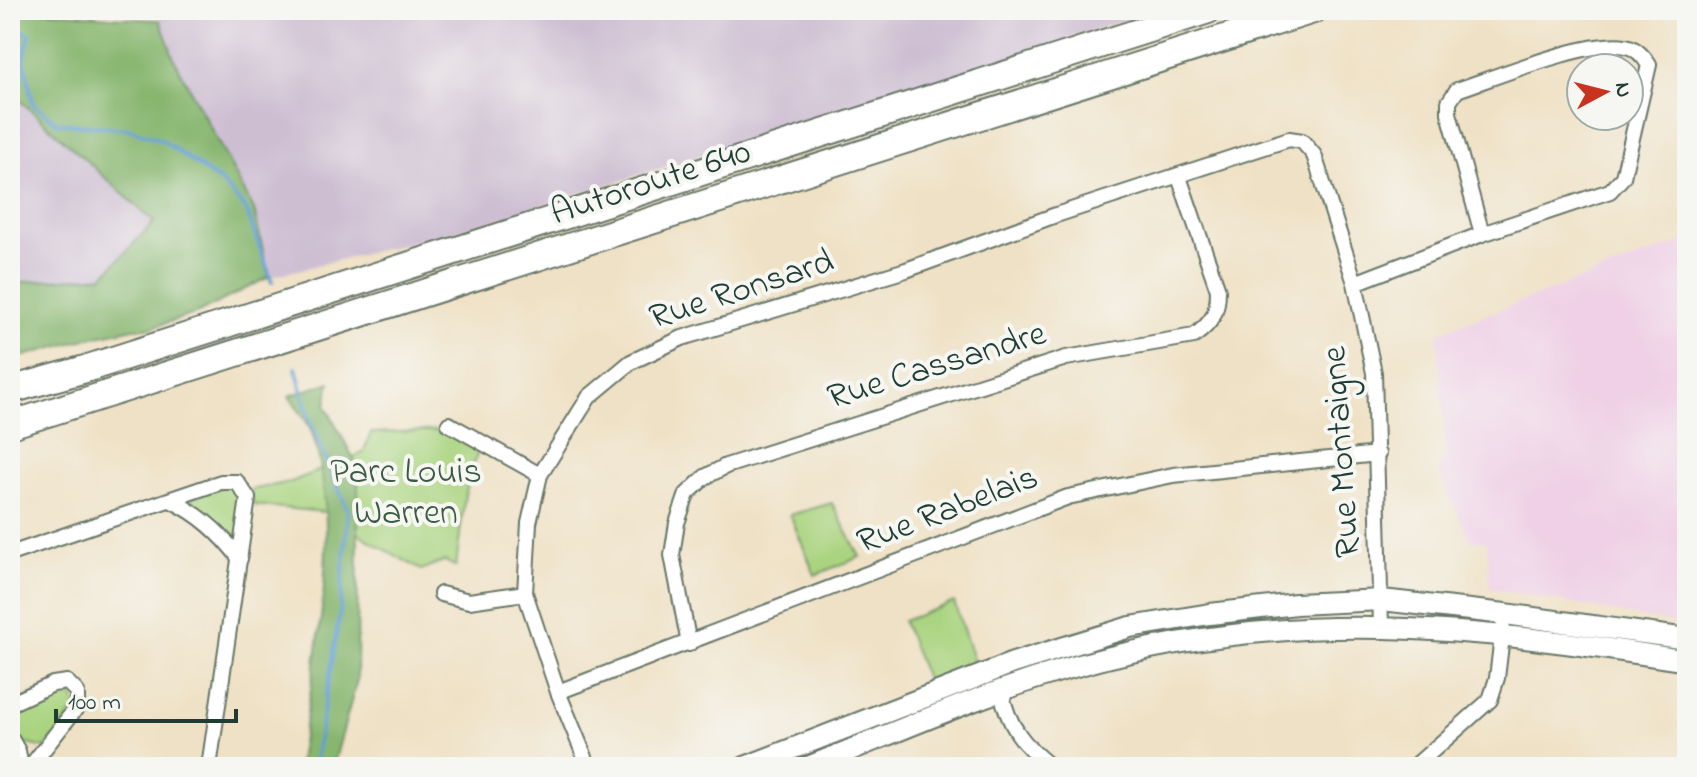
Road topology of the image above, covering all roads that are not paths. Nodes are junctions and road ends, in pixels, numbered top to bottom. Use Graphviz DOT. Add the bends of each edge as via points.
graph roads {
  1 [pos="1208,10"];
  2 [pos="1313,10"];
  3 [pos="1302,141"];
  4 [pos="1179,177"];
  5 [pos="1482,234"];
  6 [pos="1355,283"];
  7 [pos="10,390"];
  8 [pos="449,424"];
  9 [pos="10,425"];
  10 [pos="1378,454"];
  11 [pos="540,475"];
  12 [pos="170,500"];
  13 [pos="10,554"];
  14 [pos="240,559"];
  15 [pos="525,593"];
  16 [pos="441,594"];
  17 [pos="1382,600"];
  18 [pos="1505,614"];
  19 [pos="1381,626"];
  20 [pos="1501,635"];
  21 [pos="1687,639"];
  22 [pos="689,644"];
  23 [pos="1687,661"];
  24 [pos="1001,691"];
  25 [pos="558,692"];
  26 [pos="10,704"];
  27 [pos="10,737"];
  28 [pos="21,767"];
  29 [pos="30,767"];
  30 [pos="209,767"];
  31 [pos="589,767"];
  32 [pos="747,767"];
  33 [pos="808,767"];
  34 [pos="1051,767"];
  35 [pos="1414,767"];
  1 -- 7 [label="highway, Autoroute 640"];
  2 -- 9 [label="highway, Autoroute 640"];
  3 -- 4 [label="street, Rue Ronsard" via="1289,139"];
  3 -- 6 [label="street, Rue Montaigne" via="1314,155"];
  4 -- 11 [label="street, Rue Ronsard" via="906,270 682,338 631,362 589,397"];
  4 -- 22 [label="street, Rue Cassandre" via="1218,290 1218,308 1209,326 1194,336 1066,358 705,477 687,494 672,555"];
  5 -- 5 [label="street" via="1610,191 1623,177 1649,65 1642,55 1627,46 1584,49 1457,90 1449,113"];
  5 -- 6 [label="street"];
  6 -- 10 [label="street, Rue Montaigne" via="1374,373"];
  8 -- 11 [label="street"];
  10 -- 17 [label="street, Rue Montaigne"];
  10 -- 22 [label="street, Rue Rabelais" via="1173,475 1068,497"];
  11 -- 15 [label="street, Rue Ronsard" via="529,523"];
  12 -- 13 [label="street"];
  12 -- 14 [label="street" via="223,536"];
  12 -- 14 [label="street" via="221,482 237,482 248,498"];
  14 -- 30 [label="street"];
  15 -- 16 [label="street" via="469,601"];
  15 -- 25 [label="street, Rue Ronsard"];
  17 -- 18 [label="street"];
  17 -- 19 [label="street, Rue Montaigne"];
  17 -- 32 [label="street" via="1296,604 1130,627 1013,663"];
  18 -- 20 [label="street"];
  18 -- 21 [label="street"];
  19 -- 20 [label="street"];
  19 -- 24 [label="street" via="1297,627 1185,641 1078,665"];
  20 -- 23 [label="street"];
  20 -- 35 [label="street" via="1490,700"];
  22 -- 25 [label="street, Rue Rabelais"];
  24 -- 33 [label="street"];
  24 -- 34 [label="street" via="1014,730"];
  25 -- 31 [label="street, Rue Ronsard"];
  26 -- 29 [label="street" via="53,684 67,682 77,692 77,707"];
  27 -- 28 [label="street"];
}
